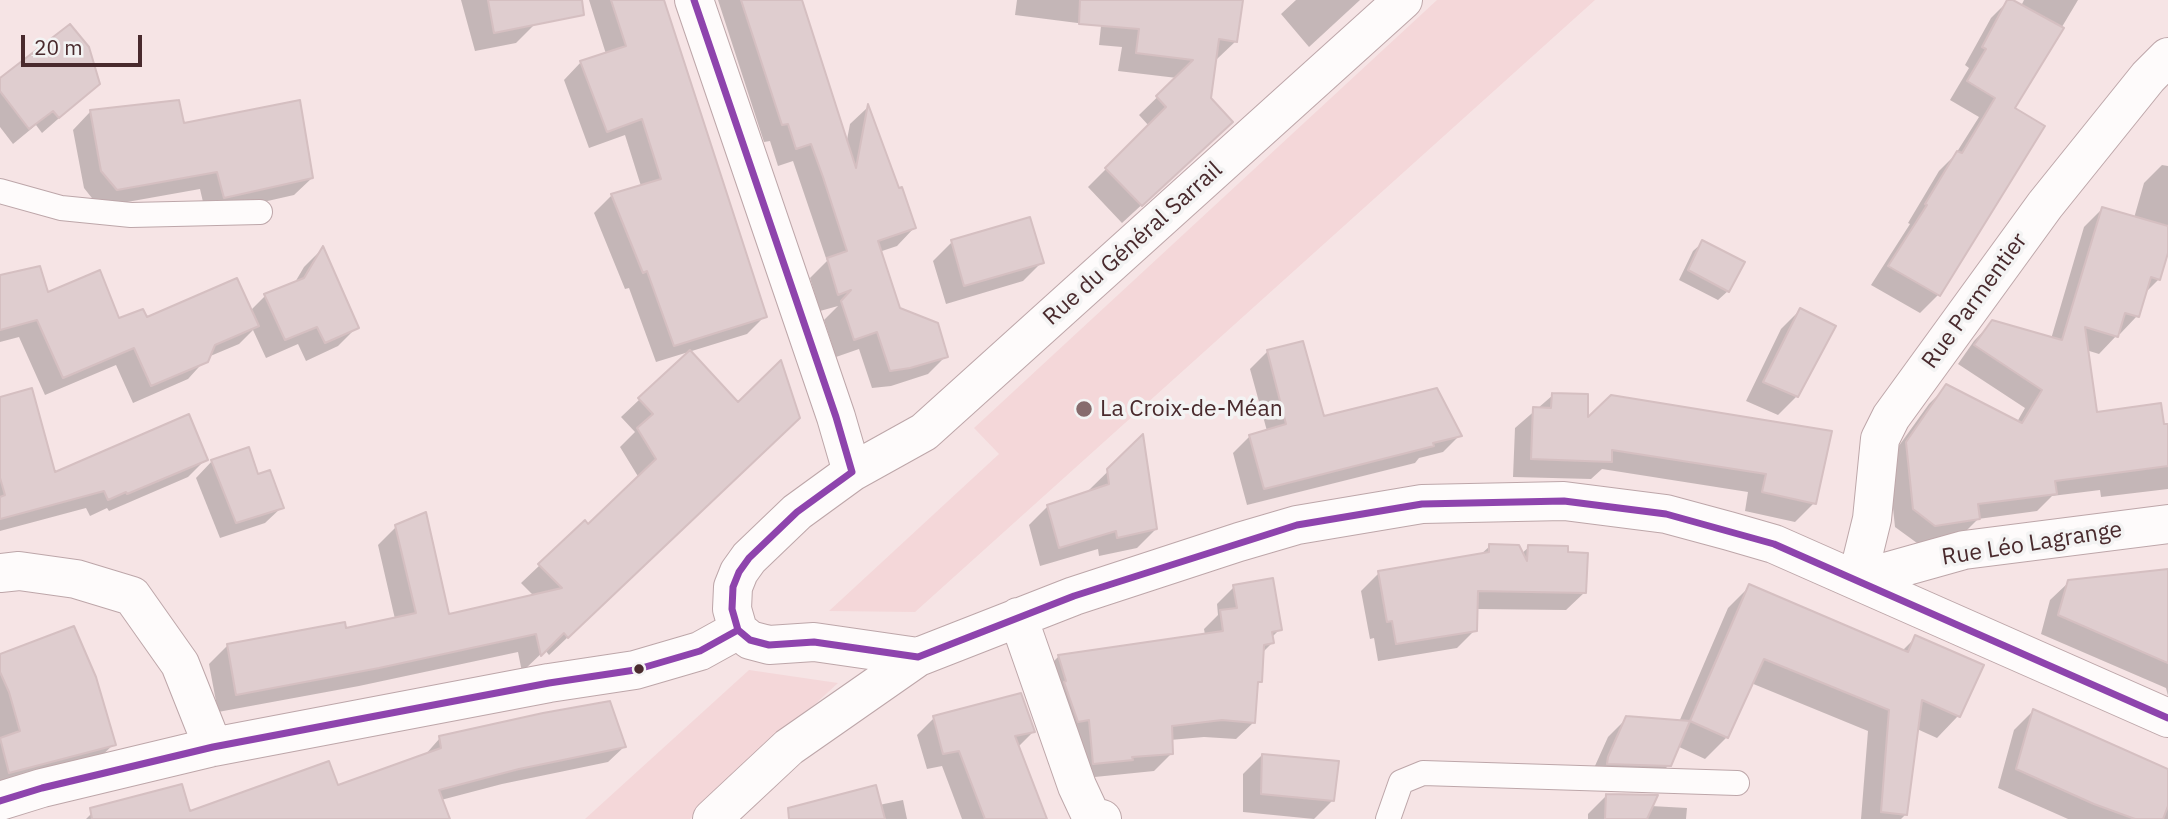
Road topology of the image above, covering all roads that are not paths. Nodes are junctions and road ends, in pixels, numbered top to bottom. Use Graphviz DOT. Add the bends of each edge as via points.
graph roads {
  1 [pos="694,0"];
  2 [pos="1403,0"];
  3 [pos="2168,57"];
  4 [pos="0,191"];
  5 [pos="260,212"];
  6 [pos="852,472"];
  7 [pos="2168,524"];
  8 [pos="0,573"];
  9 [pos="1857,580"];
  10 [pos="1018,617"];
  11 [pos="738,630"];
  12 [pos="918,657"];
  13 [pos="2168,718"];
  14 [pos="213,747"];
  15 [pos="1737,783"];
  16 [pos="0,801"];
  17 [pos="712,819"];
  18 [pos="1102,819"];
  19 [pos="1388,819"];
  1 -- 6 [label="street"];
  2 -- 6 [label="street, Rue du Général Sarrail" via="924,432"];
  3 -- 9 [label="street, Rue Parmentier" via="2045,205 1891,417 1880,439 1872,519"];
  4 -- 5 [label="lane" via="61,208 131,215"];
  6 -- 11 [label="street, Rue du Général Sarrail" via="797,512 748,558 733,587 732,609"];
  7 -- 9 [label="street, Rue Léo Lagrange" via="1964,550"];
  8 -- 14 [label="street" via="76,579 132,596 180,664"];
  9 -- 10 [label="street" via="1774,544 1666,514 1563,500 1422,504 1297,525"];
  9 -- 13 [label="street"];
  10 -- 12 [label="street"];
  10 -- 18 [label="street" via="1077,786 1091,816"];
  11 -- 12 [label="street" via="750,640 769,645 814,642"];
  11 -- 14 [label="street" via="700,651 635,670"];
  12 -- 17 [label="street" via="789,747"];
  14 -- 16 [label="street"];
  15 -- 19 [label="lane" via="1423,773 1401,782"];
}
